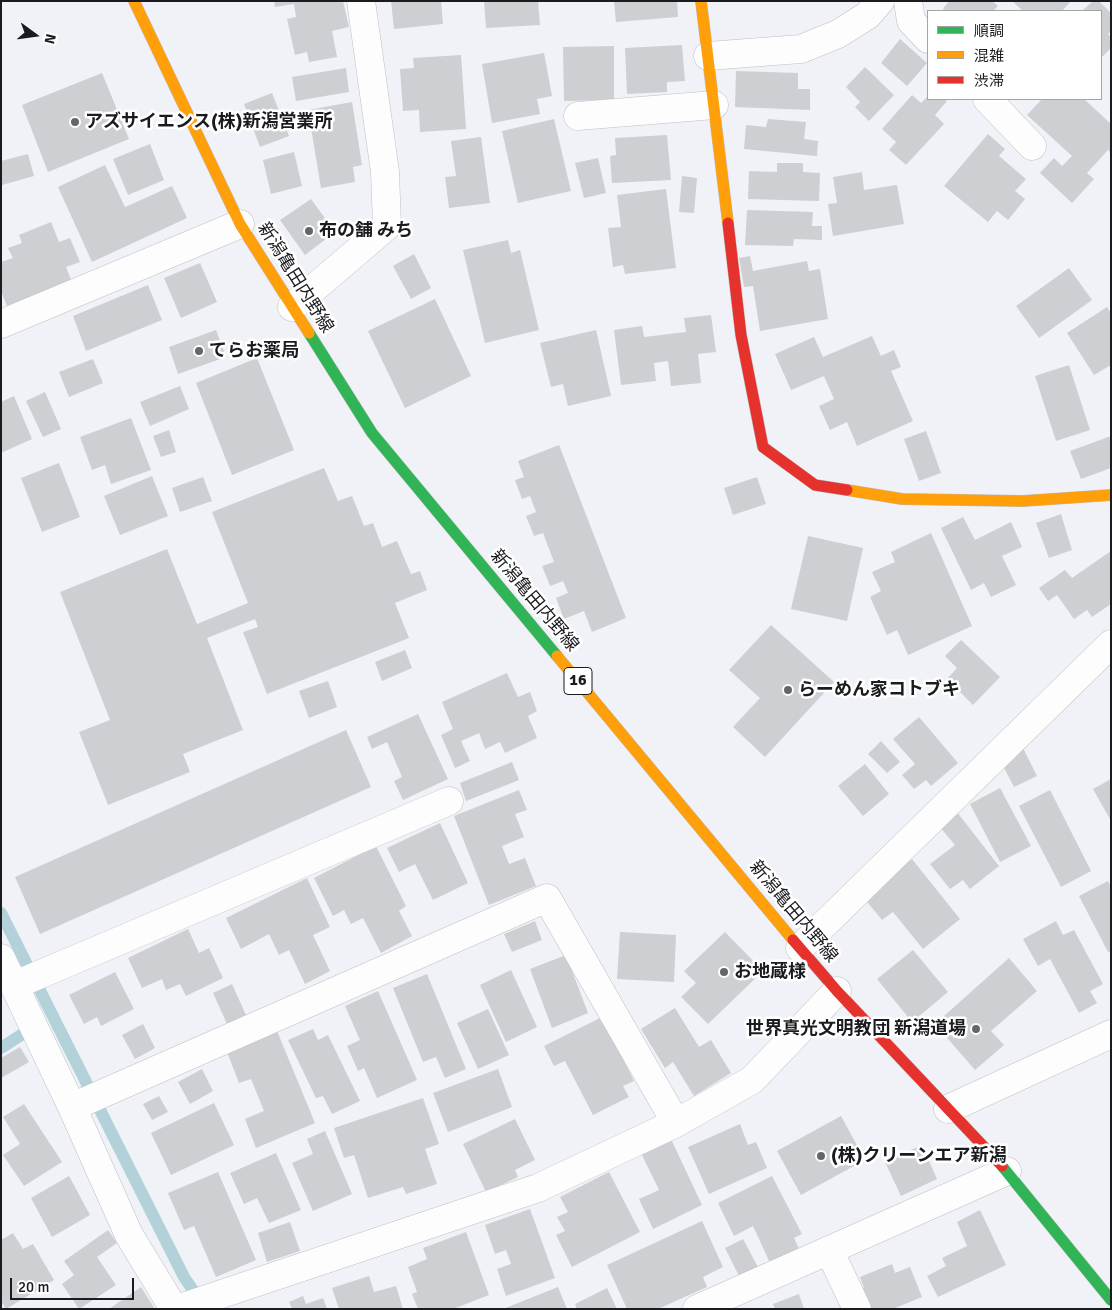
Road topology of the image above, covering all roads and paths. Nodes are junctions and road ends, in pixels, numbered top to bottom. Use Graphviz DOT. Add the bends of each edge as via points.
graph roads {
  1 [pos="134,1"];
  2 [pos="361,1"];
  3 [pos="701,1"];
  4 [pos="880,1"];
  5 [pos="908,1"];
  6 [pos="927,38"];
  7 [pos="708,56"];
  8 [pos="987,100"];
  9 [pos="714,105"];
  10 [pos="578,116"];
  11 [pos="1032,146"];
  12 [pos="240,224"];
  13 [pos="292,307"];
  14 [pos="1,324"];
  15 [pos="1111,495"];
  16 [pos="1111,644"];
  17 [pos="449,801"];
  18 [pos="800,948"];
  19 [pos="1,958"];
  20 [pos="15,985"];
  21 [pos="837,991"];
  22 [pos="1111,1034"];
  23 [pos="72,1107"];
  24 [pos="948,1109"];
  25 [pos="676,1123"];
  26 [pos="1007,1171"];
  27 [pos="829,1250"];
  28 [pos="1111,1300"];
  29 [pos="175,1309"];
  30 [pos="697,1309"];
  31 [pos="857,1309"];
  1 -- 12 [label="main road, 新潟亀田内野線 / 16"];
  2 -- 13 [label="street" via="386,172 387,226"];
  3 -- 7 [label="main road"];
  4 -- 7 [label="street" via="868,15 838,34 801,49"];
  5 -- 6 [label="street" via="911,22"];
  7 -- 9 [label="main road"];
  8 -- 11 [label="street"];
  9 -- 10 [label="street"];
  9 -- 15 [label="main road" via="741,335 763,447 815,485 902,499 1023,501"];
  12 -- 13 [label="main road, 新潟亀田内野線 / 16"];
  12 -- 14 [label="street"];
  13 -- 18 [label="main road, 新潟亀田内野線 / 16" via="372,433"];
  16 -- 18 [label="street"];
  17 -- 20 [label="street"];
  18 -- 21 [label="main road, 新潟亀田内野線 / 16"];
  19 -- 20 [label="street"];
  20 -- 23 [label="street"];
  21 -- 24 [label="main road, 新潟亀田内野線 / 16"];
  21 -- 25 [label="street" via="752,1080"];
  22 -- 24 [label="street"];
  23 -- 25 [label="street" via="547,898"];
  23 -- 29 [label="street" via="130,1235"];
  24 -- 26 [label="main road, 新潟亀田内野線 / 16"];
  25 -- 29 [label="street" via="538,1188"];
  26 -- 27 [label="street"];
  26 -- 28 [label="main road, 新潟亀田内野線 / 16"];
  27 -- 30 [label="street"];
  27 -- 31 [label="street"];
}
